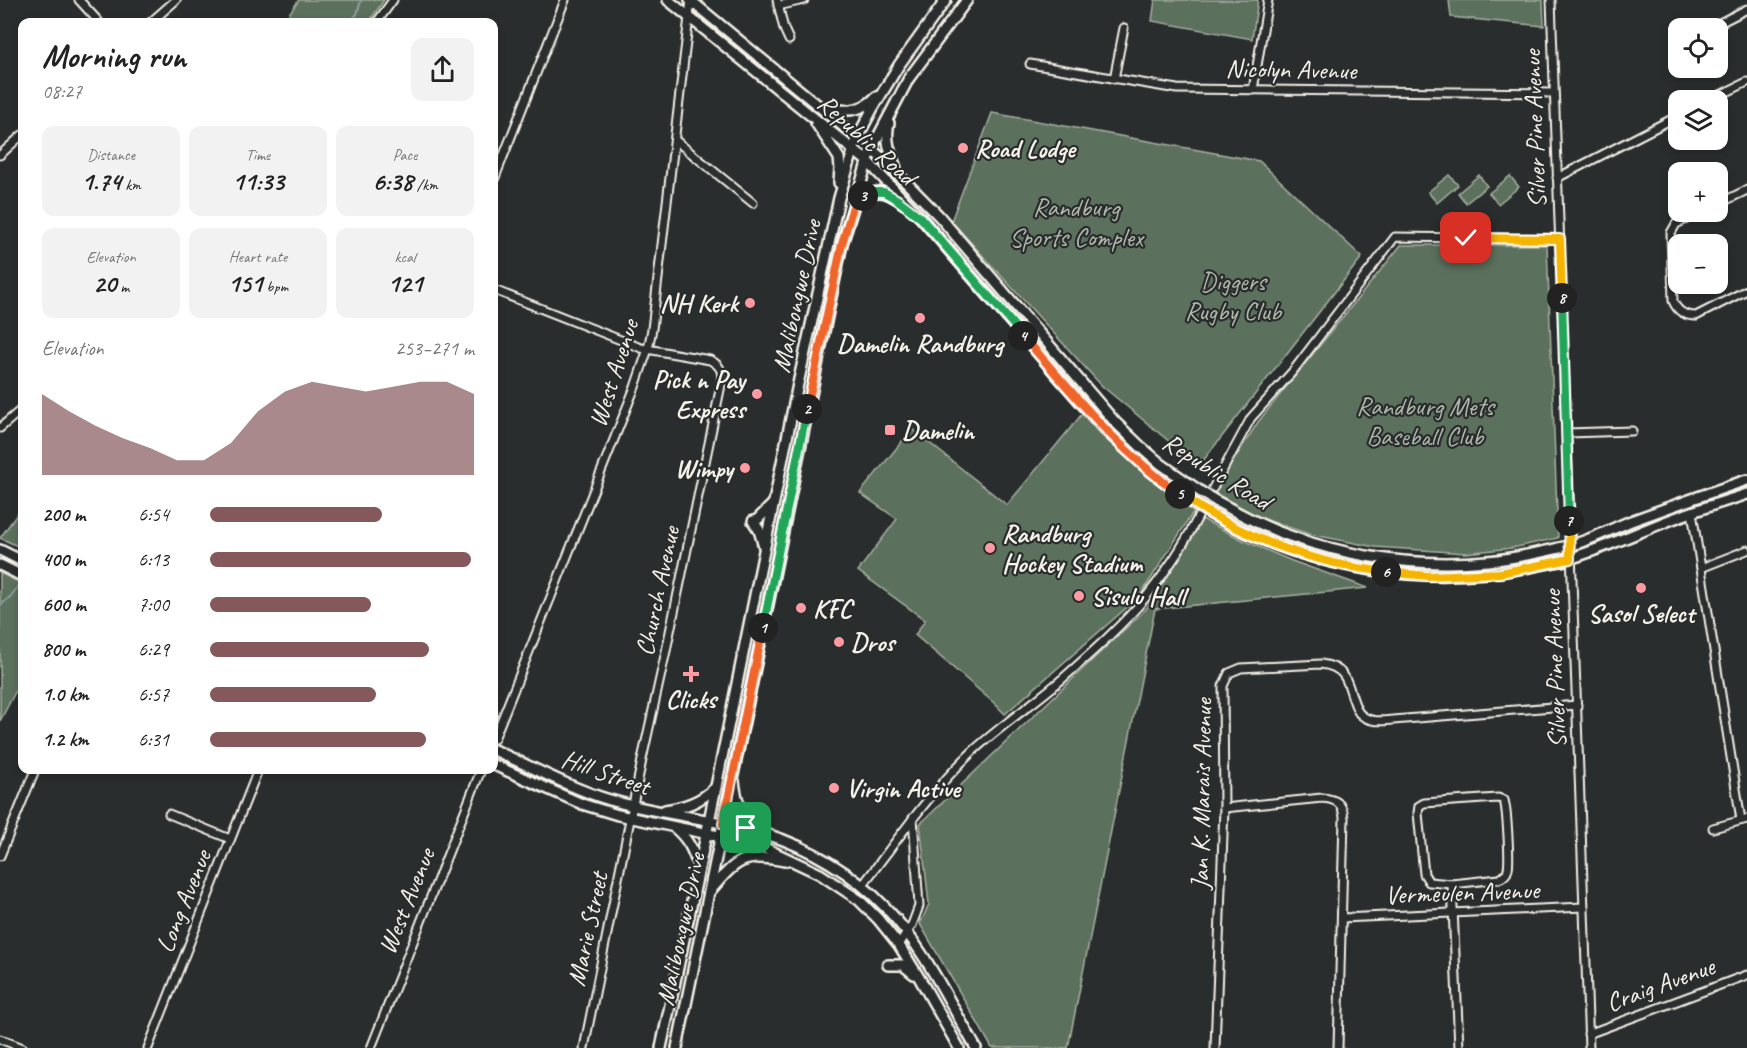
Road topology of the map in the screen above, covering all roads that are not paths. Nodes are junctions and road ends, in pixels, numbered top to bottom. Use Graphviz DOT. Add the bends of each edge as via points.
graph roads {
  1 [pos="79,0"];
  2 [pos="393,0"];
  3 [pos="565,0"];
  4 [pos="669,0"];
  5 [pos="690,0"];
  6 [pos="804,0"];
  7 [pos="946,0"];
  8 [pos="967,0"];
  9 [pos="1268,0"];
  10 [pos="1551,0"];
  11 [pos="172,1"];
  12 [pos="778,3"];
  13 [pos="1747,9"];
  14 [pos="690,17"];
  15 [pos="95,18"];
  16 [pos="155,18"];
  17 [pos="380,18"];
  18 [pos="1728,19"];
  19 [pos="1124,28"];
  20 [pos="789,40"];
  21 [pos="1030,64"];
  22 [pos="1114,79"];
  23 [pos="1747,82"];
  24 [pos="1253,90"];
  25 [pos="882,91"];
  26 [pos="1728,91"];
  27 [pos="1553,93"];
  28 [pos="820,107"];
  29 [pos="892,109"];
  30 [pos="812,117"];
  31 [pos="1668,121"];
  32 [pos="857,138"];
  33 [pos="18,139"];
  34 [pos="675,140"];
  35 [pos="853,150"];
  36 [pos="871,150"];
  37 [pos="0,155"];
  38 [pos="867,161"];
  39 [pos="498,170"];
  40 [pos="898,173"];
  41 [pos="1557,178"];
  42 [pos="1747,190"];
  43 [pos="839,198"];
  44 [pos="1728,199"];
  45 [pos="753,203"];
  46 [pos="854,203"];
  47 [pos="921,218"];
  48 [pos="1680,222"];
  49 [pos="1560,239"];
  50 [pos="1747,290"];
  51 [pos="498,292"];
  52 [pos="648,349"];
  53 [pos="18,412"];
  54 [pos="0,428"];
  55 [pos="1632,431"];
  56 [pos="1567,433"];
  57 [pos="1747,480"];
  58 [pos="1213,488"];
  59 [pos="1747,494"];
  60 [pos="773,504"];
  61 [pos="1692,512"];
  62 [pos="1198,517"];
  63 [pos="1569,545"];
  64 [pos="0,550"];
  65 [pos="765,550"];
  66 [pos="1747,550"];
  67 [pos="18,559"];
  68 [pos="1570,559"];
  69 [pos="0,565"];
  70 [pos="1701,568"];
  71 [pos="18,574"];
  72 [pos="1577,705"];
  73 [pos="498,729"];
  74 [pos="498,752"];
  75 [pos="498,767"];
  76 [pos="733,773"];
  77 [pos="33,774"];
  78 [pos="256,774"];
  79 [pos="479,774"];
  80 [pos="716,787"];
  81 [pos="633,806"];
  82 [pos="1224,808"];
  83 [pos="660,811"];
  84 [pos="170,814"];
  85 [pos="631,818"];
  86 [pos="913,818"];
  87 [pos="1744,820"];
  88 [pos="709,821"];
  89 [pos="723,824"];
  90 [pos="673,826"];
  91 [pos="1713,828"];
  92 [pos="706,833"];
  93 [pos="767,834"];
  94 [pos="720,836"];
  95 [pos="230,839"];
  96 [pos="0,855"];
  97 [pos="799,863"];
  98 [pos="698,868"];
  99 [pos="1452,884"];
  100 [pos="862,886"];
  101 [pos="708,893"];
  102 [pos="1584,907"];
  103 [pos="1454,913"];
  104 [pos="1342,918"];
  105 [pos="907,933"];
  106 [pos="899,945"];
  107 [pos="888,965"];
  108 [pos="1747,975"];
  109 [pos="920,979"];
  110 [pos="1588,1034"];
  111 [pos="0,1039"];
  112 [pos="23,1048"];
  113 [pos="148,1048"];
  114 [pos="371,1048"];
  115 [pos="584,1048"];
  116 [pos="661,1048"];
  117 [pos="677,1048"];
  118 [pos="959,1048"];
  119 [pos="976,1048"];
  120 [pos="1215,1048"];
  121 [pos="1338,1048"];
  122 [pos="1459,1048"];
  123 [pos="1589,1048"];
  1 -- 15 [label="street"];
  2 -- 17 [label="street"];
  3 -- 39 [label="street"];
  4 -- 14 [label="main road, Republic Road"];
  5 -- 14 [label="street, West Avenue"];
  5 -- 28 [label="main road, Republic Road"];
  6 -- 12 [label="street"];
  7 -- 25 [label="main road, Malibongwe Drive"];
  8 -- 29 [label="main road, Malibongwe Drive" via="921,61"];
  9 -- 24 [label="street"];
  10 -- 27 [label="street, Silver Pine Avenue"];
  11 -- 16 [label="street"];
  12 -- 20 [label="street"];
  13 -- 18 [label="street"];
  14 -- 30 [label="main road, Republic Road"];
  14 -- 34 [label="street, West Avenue"];
  19 -- 22 [label="street"];
  21 -- 22 [label="street, Nicolyn Avenue"];
  22 -- 24 [label="street, Nicolyn Avenue" via="1177,89"];
  23 -- 26 [label="street"];
  24 -- 27 [label="street, Nicolyn Avenue"];
  25 -- 28 [label="main road" via="858,109"];
  25 -- 32 [label="main road, Malibongwe Drive"];
  27 -- 41 [label="street, Silver Pine Avenue"];
  28 -- 32 [label="main road, Republic Road"];
  29 -- 36 [label="main road, Malibongwe Drive"];
  29 -- 40 [label="main road" via="888,149"];
  30 -- 35 [label="main road, Republic Road"];
  30 -- 43 [label="main road" via="839,158"];
  31 -- 41 [label="street"];
  32 -- 35 [label="main road, Malibongwe Drive"];
  32 -- 36 [label="main road, Republic Road"];
  33 -- 37 [label="street"];
  34 -- 45 [label="street"];
  34 -- 52 [label="street, West Avenue"];
  35 -- 38 [label="main road, Republic Road"];
  35 -- 43 [label="main road, Malibongwe Drive"];
  36 -- 38 [label="main road, Malibongwe Drive"];
  36 -- 40 [label="main road, Republic Road"];
  38 -- 46 [label="main road, Malibongwe Drive"];
  38 -- 47 [label="main road, Republic Road"];
  40 -- 63 [label="main road, Republic Road, bridge" via="1115,422 1161,464 1216,501 1288,536 1377,558 1488,561"];
  41 -- 49 [label="street, Silver Pine Avenue"];
  42 -- 44 [label="street"];
  43 -- 60 [label="main road, Malibongwe Drive"];
  46 -- 47 [label="main road" via="867,194 884,192"];
  46 -- 76 [label="main road, Malibongwe Drive" via="830,300"];
  47 -- 68 [label="main road, Republic Road, bridge" via="1103,428 1149,470 1210,514 1278,546 1365,570 1460,576 1516,571"];
  48 -- 50 [label="street" via="1671,233 1673,300 1677,308 1696,316"];
  49 -- 56 [label="street, Silver Pine Avenue"];
  49 -- 58 [label="street" via="1395,237 1293,371 1251,418"];
  51 -- 52 [label="street"];
  52 -- 73 [label="street, West Avenue"];
  52 -- 81 [label="street, Church Avenue" via="702,358 715,363 722,372"];
  53 -- 54 [label="street"];
  55 -- 56 [label="street"];
  56 -- 63 [label="street, Silver Pine Avenue"];
  57 -- 63 [label="main road, Republic Road"];
  59 -- 61 [label="main road, Republic Road"];
  60 -- 65 [label="main road, Malibongwe Drive"];
  60 -- 65 [label="main road" via="754,521"];
  61 -- 68 [label="main road, Republic Road"];
  61 -- 70 [label="street"];
  62 -- 86 [label="street" via="1164,572 1132,612 1060,681 974,751"];
  63 -- 68 [label="street, Silver Pine Avenue"];
  64 -- 67 [label="main road"];
  65 -- 80 [label="main road, Malibongwe Drive"];
  66 -- 70 [label="street"];
  68 -- 72 [label="street, Silver Pine Avenue"];
  69 -- 71 [label="main road"];
  70 -- 87 [label="street"];
  72 -- 82 [label="street, Jan K. Marais Avenue" via="1372,721 1359,713 1344,676 1331,665 1235,669 1223,686"];
  72 -- 102 [label="street, Silver Pine Avenue"];
  74 -- 81 [label="main road, Hill Street" via="585,792"];
  75 -- 85 [label="main road, Hill Street" via="582,804"];
  76 -- 89 [label="main road, Malibongwe Drive"];
  76 -- 93 [label="main road" via="738,803 745,816"];
  77 -- 96 [label="street"];
  78 -- 95 [label="street, Long Avenue"];
  79 -- 114 [label="street, West Avenue"];
  80 -- 83 [label="main road" via="693,804"];
  80 -- 88 [label="main road, Malibongwe Drive"];
  81 -- 83 [label="main road, Hill Street"];
  81 -- 85 [label="street, Church Avenue"];
  82 -- 104 [label="street" via="1332,798 1340,804 1344,812"];
  82 -- 120 [label="street, Jan K. Marais Avenue"];
  83 -- 88 [label="main road, Hill Street"];
  84 -- 95 [label="street"];
  85 -- 90 [label="main road, Hill Street"];
  85 -- 115 [label="street, Marie Street"];
  86 -- 100 [label="street"];
  86 -- 105 [label="street" via="919,906"];
  87 -- 91 [label="street"];
  88 -- 89 [label="main road, Hill Street"];
  88 -- 92 [label="main road, Malibongwe Drive"];
  89 -- 93 [label="main road, Hill Street"];
  89 -- 94 [label="main road, Malibongwe Drive"];
  90 -- 92 [label="main road, Hill Street"];
  90 -- 98 [label="main road" via="690,843"];
  92 -- 94 [label="main road, Hill Street"];
  92 -- 98 [label="main road, Malibongwe Drive"];
  93 -- 100 [label="main road" via="818,857"];
  94 -- 97 [label="main road, Hill Street" via="742,840"];
  94 -- 101 [label="main road, Malibongwe Drive"];
  95 -- 113 [label="street, Long Avenue"];
  97 -- 101 [label="main road" via="758,857 744,860 731,867"];
  97 -- 106 [label="main road, Hill Street" via="859,900"];
  98 -- 116 [label="main road, Malibongwe Drive"];
  99 -- 99 [label="street" via="1426,879 1419,806 1502,799 1506,810 1507,873 1499,879"];
  99 -- 103 [label="street"];
  100 -- 105 [label="main road"];
  101 -- 117 [label="main road, Malibongwe Drive"];
  102 -- 103 [label="street, Vermeulen Avenue"];
  102 -- 110 [label="street, Silver Pine Avenue"];
  103 -- 104 [label="street, Vermeulen Avenue"];
  103 -- 122 [label="street"];
  104 -- 121 [label="street"];
  105 -- 106 [label="street"];
  105 -- 119 [label="main road"];
  106 -- 109 [label="main road, Hill Street"];
  107 -- 109 [label="main road" via="904,966"];
  108 -- 110 [label="street, Craig Avenue"];
  109 -- 118 [label="main road, Hill Street"];
  110 -- 123 [label="street, Silver Pine Avenue"];
  111 -- 112 [label="street"];
}
